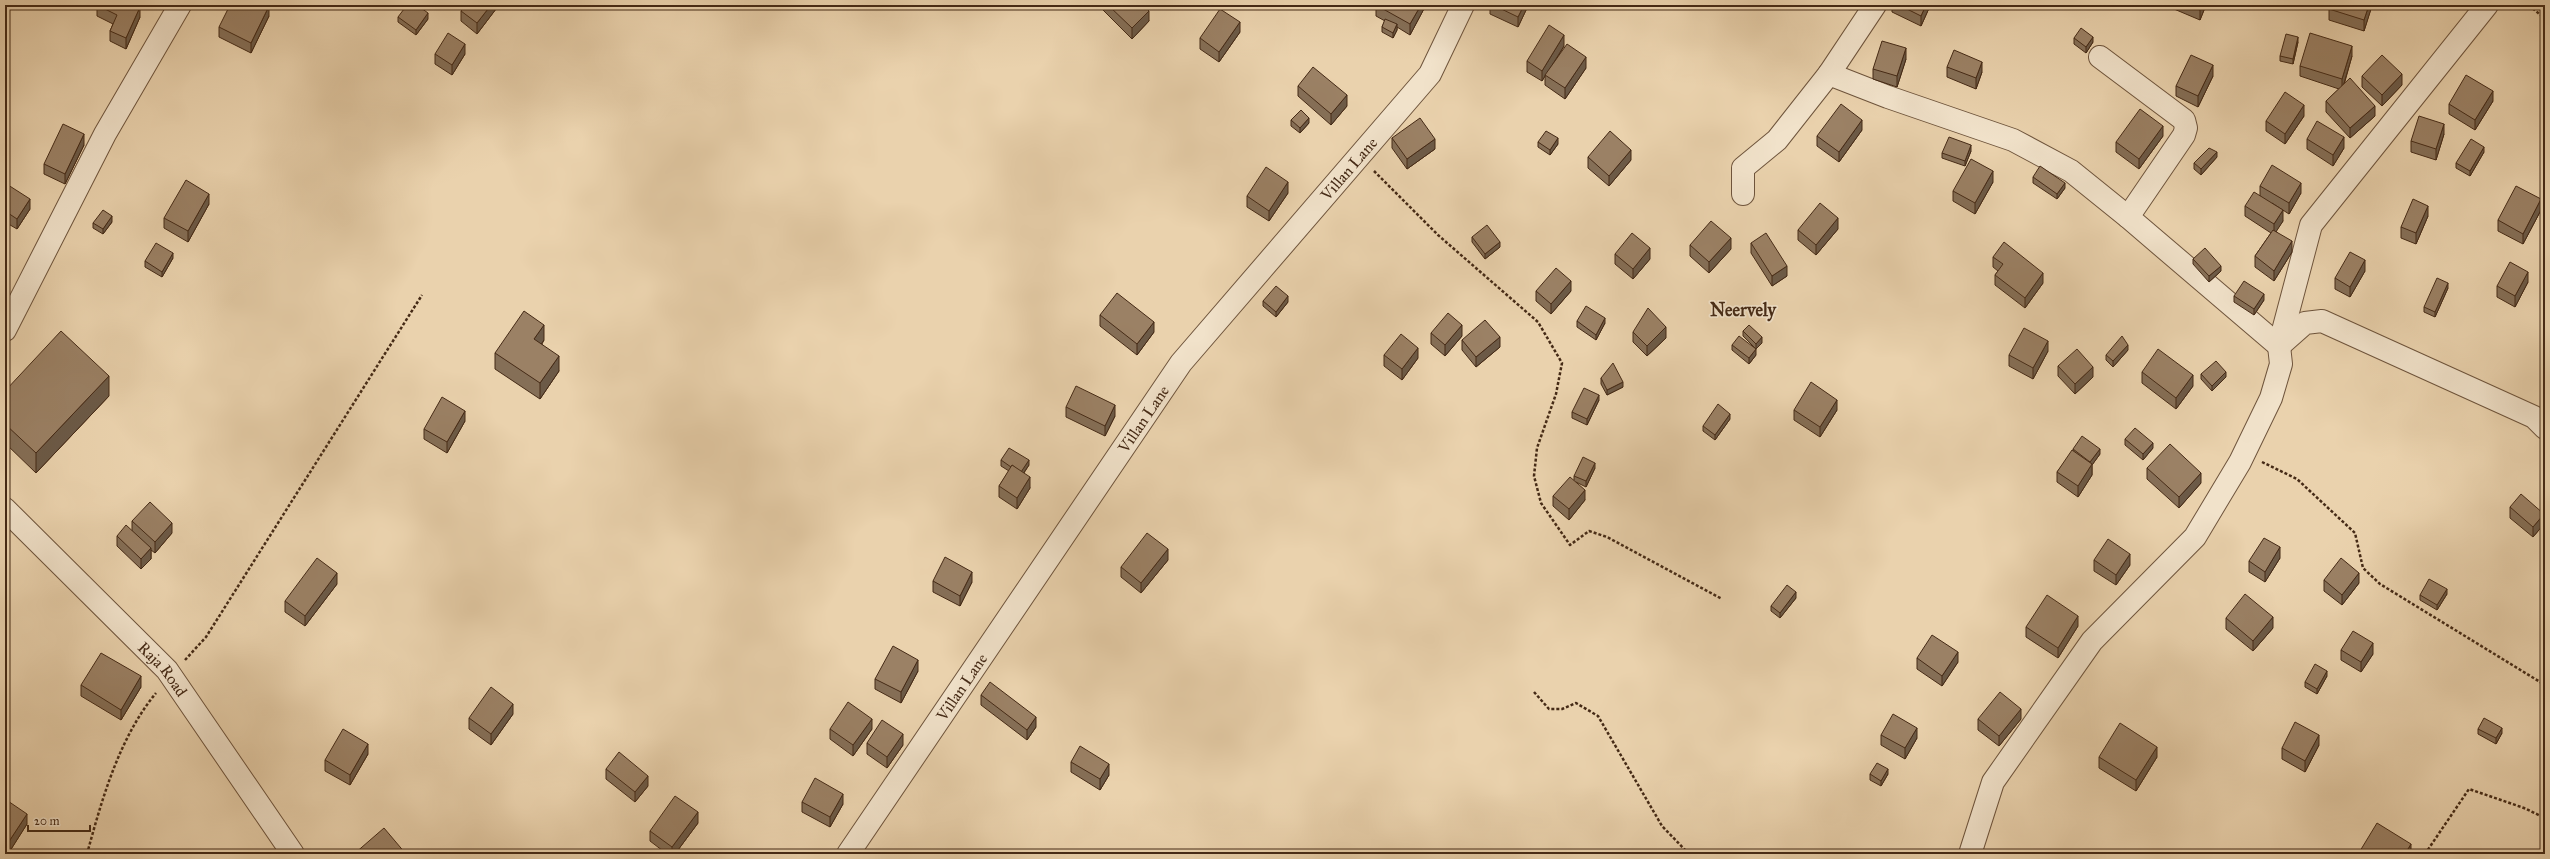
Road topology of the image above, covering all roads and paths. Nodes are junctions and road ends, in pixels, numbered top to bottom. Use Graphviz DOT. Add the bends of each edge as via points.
graph roads {
  1 [pos="180,5"];
  2 [pos="1463,5"];
  3 [pos="1875,5"];
  4 [pos="2487,5"];
  5 [pos="2529,5"];
  6 [pos="2545,19"];
  7 [pos="2100,57"];
  8 [pos="1829,74"];
  9 [pos="1359,158"];
  10 [pos="1743,194"];
  11 [pos="2128,217"];
  12 [pos="422,295"];
  13 [pos="5,330"];
  14 [pos="2279,346"];
  15 [pos="2545,428"];
  16 [pos="2242,457"];
  17 [pos="5,509"];
  18 [pos="1722,599"];
  19 [pos="171,675"];
  20 [pos="2545,685"];
  21 [pos="1534,692"];
  22 [pos="2545,818"];
  23 [pos="1499,850"];
  24 [pos="87,854"];
  25 [pos="293,854"];
  26 [pos="848,854"];
  27 [pos="1504,854"];
  28 [pos="1689,854"];
  29 [pos="1970,854"];
  30 [pos="2425,854"];
  1 -- 13 [label="street" via="105,134"];
  2 -- 9 [label="street, Villan Lane" via="1430,74"];
  3 -- 8 [label="street"];
  4 -- 14 [label="street" via="2311,226"];
  5 -- 6 [label="path"];
  7 -- 11 [label="street" via="2184,120 2186,128 2184,135"];
  8 -- 10 [label="street" via="1777,140 1743,168"];
  8 -- 11 [label="street" via="2013,140 2071,171"];
  9 -- 18 [label="path" via="1390,185 1438,235 1538,322 1562,363 1556,394 1537,448 1534,476 1541,503 1570,545 1589,531 1595,533"];
  9 -- 26 [label="street, Villan Lane" via="1181,363"];
  11 -- 14 [label="street"];
  12 -- 19 [label="path" via="206,637"];
  14 -- 15 [label="street" via="2305,323 2322,321 2534,417"];
  14 -- 16 [label="street" via="2282,364 2271,398"];
  16 -- 20 [label="path" via="2264,463 2297,479 2355,533 2363,568 2380,584"];
  16 -- 29 [label="street" via="2195,537 2092,641 1993,782"];
  17 -- 19 [label="street, Raja Road"];
  19 -- 24 [label="path" via="148,703 120,754"];
  19 -- 25 [label="street, Raja Road"];
  21 -- 28 [label="path" via="1549,709 1576,703 1598,716 1662,826"];
  22 -- 30 [label="path" via="2469,789"];
  23 -- 27 [label="path"];
}
